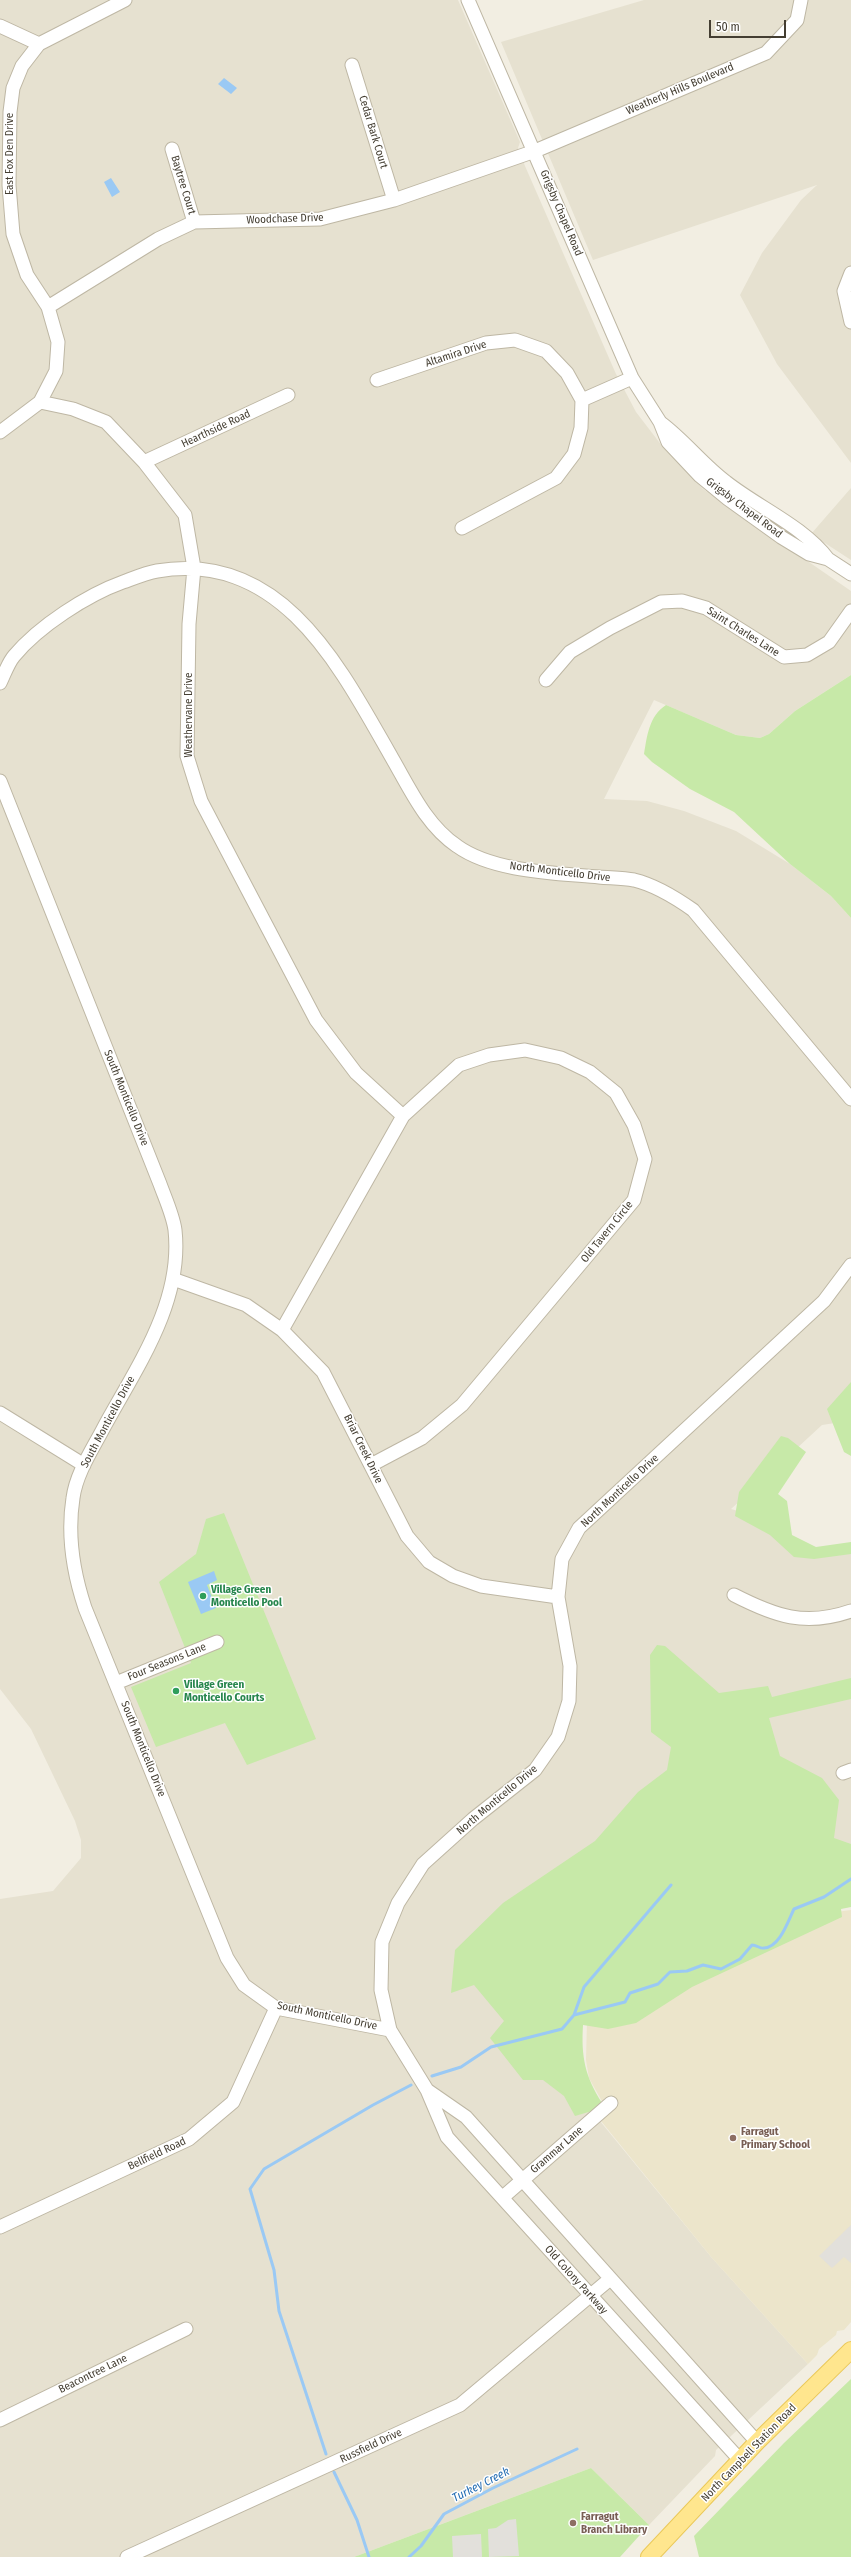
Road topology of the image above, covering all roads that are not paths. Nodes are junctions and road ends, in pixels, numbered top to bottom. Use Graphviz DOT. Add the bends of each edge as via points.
graph roads {
  1 [pos="126,0"];
  2 [pos="468,0"];
  3 [pos="801,0"];
  4 [pos="0,26"];
  5 [pos="39,44"];
  6 [pos="352,65"];
  7 [pos="172,148"];
  8 [pos="535,151"];
  9 [pos="394,200"];
  10 [pos="194,222"];
  11 [pos="851,273"];
  12 [pos="48,307"];
  13 [pos="851,322"];
  14 [pos="632,378"];
  15 [pos="377,380"];
  16 [pos="288,395"];
  17 [pos="582,400"];
  18 [pos="40,402"];
  19 [pos="0,432"];
  20 [pos="144,462"];
  21 [pos="462,528"];
  22 [pos="194,568"];
  23 [pos="851,574"];
  24 [pos="851,611"];
  25 [pos="546,680"];
  26 [pos="0,683"];
  27 [pos="0,782"];
  28 [pos="851,1099"];
  29 [pos="404,1116"];
  30 [pos="851,1265"];
  31 [pos="173,1279"];
  32 [pos="282,1330"];
  33 [pos="0,1413"];
  34 [pos="84,1465"];
  35 [pos="371,1465"];
  36 [pos="734,1595"];
  37 [pos="558,1597"];
  38 [pos="851,1611"];
  39 [pos="217,1642"];
  40 [pos="116,1683"];
  41 [pos="276,2008"];
  42 [pos="390,2030"];
  43 [pos="427,2090"];
  44 [pos="611,2103"];
  45 [pos="521,2181"];
  46 [pos="503,2197"];
  47 [pos="2,2222"];
  48 [pos="610,2279"];
  49 [pos="589,2295"];
  50 [pos="186,2329"];
  51 [pos="851,2350"];
  52 [pos="0,2420"];
  53 [pos="757,2442"];
  54 [pos="740,2460"];
  55 [pos="127,2557"];
  56 [pos="649,2557"];
  1 -- 5 [label="street, East Fox Den Drive"];
  2 -- 8 [label="street, Grigsby Chapel Road"];
  3 -- 8 [label="street, Weatherly Hills Boulevard" via="797,20 766,53"];
  4 -- 5 [label="street"];
  5 -- 12 [label="street, East Fox Den Drive" via="22,66 13,88 10,112 9,185 13,234 27,275"];
  6 -- 9 [label="street, Cedar Bark Court"];
  7 -- 10 [label="street, Baytree Court"];
  8 -- 9 [label="street, Woodchase Drive"];
  8 -- 14 [label="street, Grigsby Chapel Road"];
  9 -- 10 [label="street, Woodchase Drive" via="320,219"];
  10 -- 12 [label="street, Woodchase Drive" via="158,239"];
  11 -- 13 [label="street" via="844,291"];
  12 -- 18 [label="street, East Fox Den Drive" via="58,342 56,371"];
  14 -- 17 [label="street"];
  14 -- 23 [label="street, Grigsby Chapel Road" via="660,422 668,442 716,490 809,554 828,559"];
  15 -- 17 [label="street, Altamira Drive" via="486,343 515,340 546,351 567,373"];
  16 -- 20 [label="street, Hearthside Road"];
  17 -- 21 [label="street" via="581,428 574,454 556,478"];
  18 -- 19 [label="street, East Fox Den Drive"];
  18 -- 20 [label="street, Weathervane Drive" via="73,409 106,422"];
  20 -- 22 [label="street, Weathervane Drive" via="185,515"];
  22 -- 26 [label="street" via="156,571 100,590 41,630 13,657"];
  22 -- 28 [label="street, North Monticello Drive" via="228,573 261,588 284,604 343,672 431,824 458,847 500,865 552,873 634,880 674,897 693,910"];
  22 -- 29 [label="street, Weathervane Drive" via="189,624 187,756 201,802 316,1020 356,1073"];
  24 -- 25 [label="street, Saint Charles Lane" via="828,642 807,655 784,657 706,608 682,601 662,602 570,652"];
  27 -- 31 [label="street, South Monticello Drive" via="160,1184 175,1230"];
  29 -- 32 [label="street, Old Tavern Circle"];
  29 -- 35 [label="street, Old Tavern Circle" via="459,1065 489,1055 525,1050 561,1058 590,1072 616,1093 634,1125 645,1159 634,1200 462,1405 422,1438"];
  30 -- 37 [label="street, North Monticello Drive" via="824,1301 580,1528 562,1559"];
  31 -- 32 [label="street, Briar Creek Drive" via="246,1305"];
  31 -- 34 [label="street, South Monticello Drive" via="160,1323"];
  32 -- 35 [label="street, Briar Creek Drive" via="323,1372"];
  33 -- 34 [label="street"];
  34 -- 40 [label="street, South Monticello Drive" via="73,1497 71,1533 74,1573 85,1608"];
  35 -- 37 [label="street, Briar Creek Drive" via="407,1536 429,1562 453,1576 481,1586"];
  36 -- 38 [label="street" via="766,1611 789,1618 818,1619"];
  37 -- 42 [label="street, North Monticello Drive" via="570,1666 569,1701 558,1737 535,1770 473,1819 423,1864 398,1903 382,1942 381,1990"];
  39 -- 40 [label="street, Four Seasons Lane"];
  40 -- 41 [label="street, South Monticello Drive" via="227,1958 244,1985"];
  41 -- 42 [label="street, South Monticello Drive"];
  41 -- 47 [label="street, Bellfield Road" via="232,2102 189,2139"];
  42 -- 43 [label="street, Old Colony Parkway"];
  43 -- 45 [label="street, Old Colony Parkway" via="466,2118"];
  43 -- 46 [label="street, Old Colony Parkway" via="447,2137"];
  44 -- 45 [label="street, Grammar Lane"];
  45 -- 46 [label="street, Grammar Lane"];
  45 -- 48 [label="street, Old Colony Parkway"];
  46 -- 49 [label="street, Old Colony Parkway"];
  48 -- 49 [label="street, Russfield Drive"];
  48 -- 53 [label="street, Old Colony Parkway"];
  49 -- 54 [label="street, Old Colony Parkway"];
  49 -- 55 [label="street, Russfield Drive" via="460,2405"];
  50 -- 52 [label="street, Beacontree Lane"];
  51 -- 53 [label="main road, North Campbell Station Road"];
  53 -- 54 [label="main road, North Campbell Station Road"];
  54 -- 56 [label="main road, North Campbell Station Road"];
}
